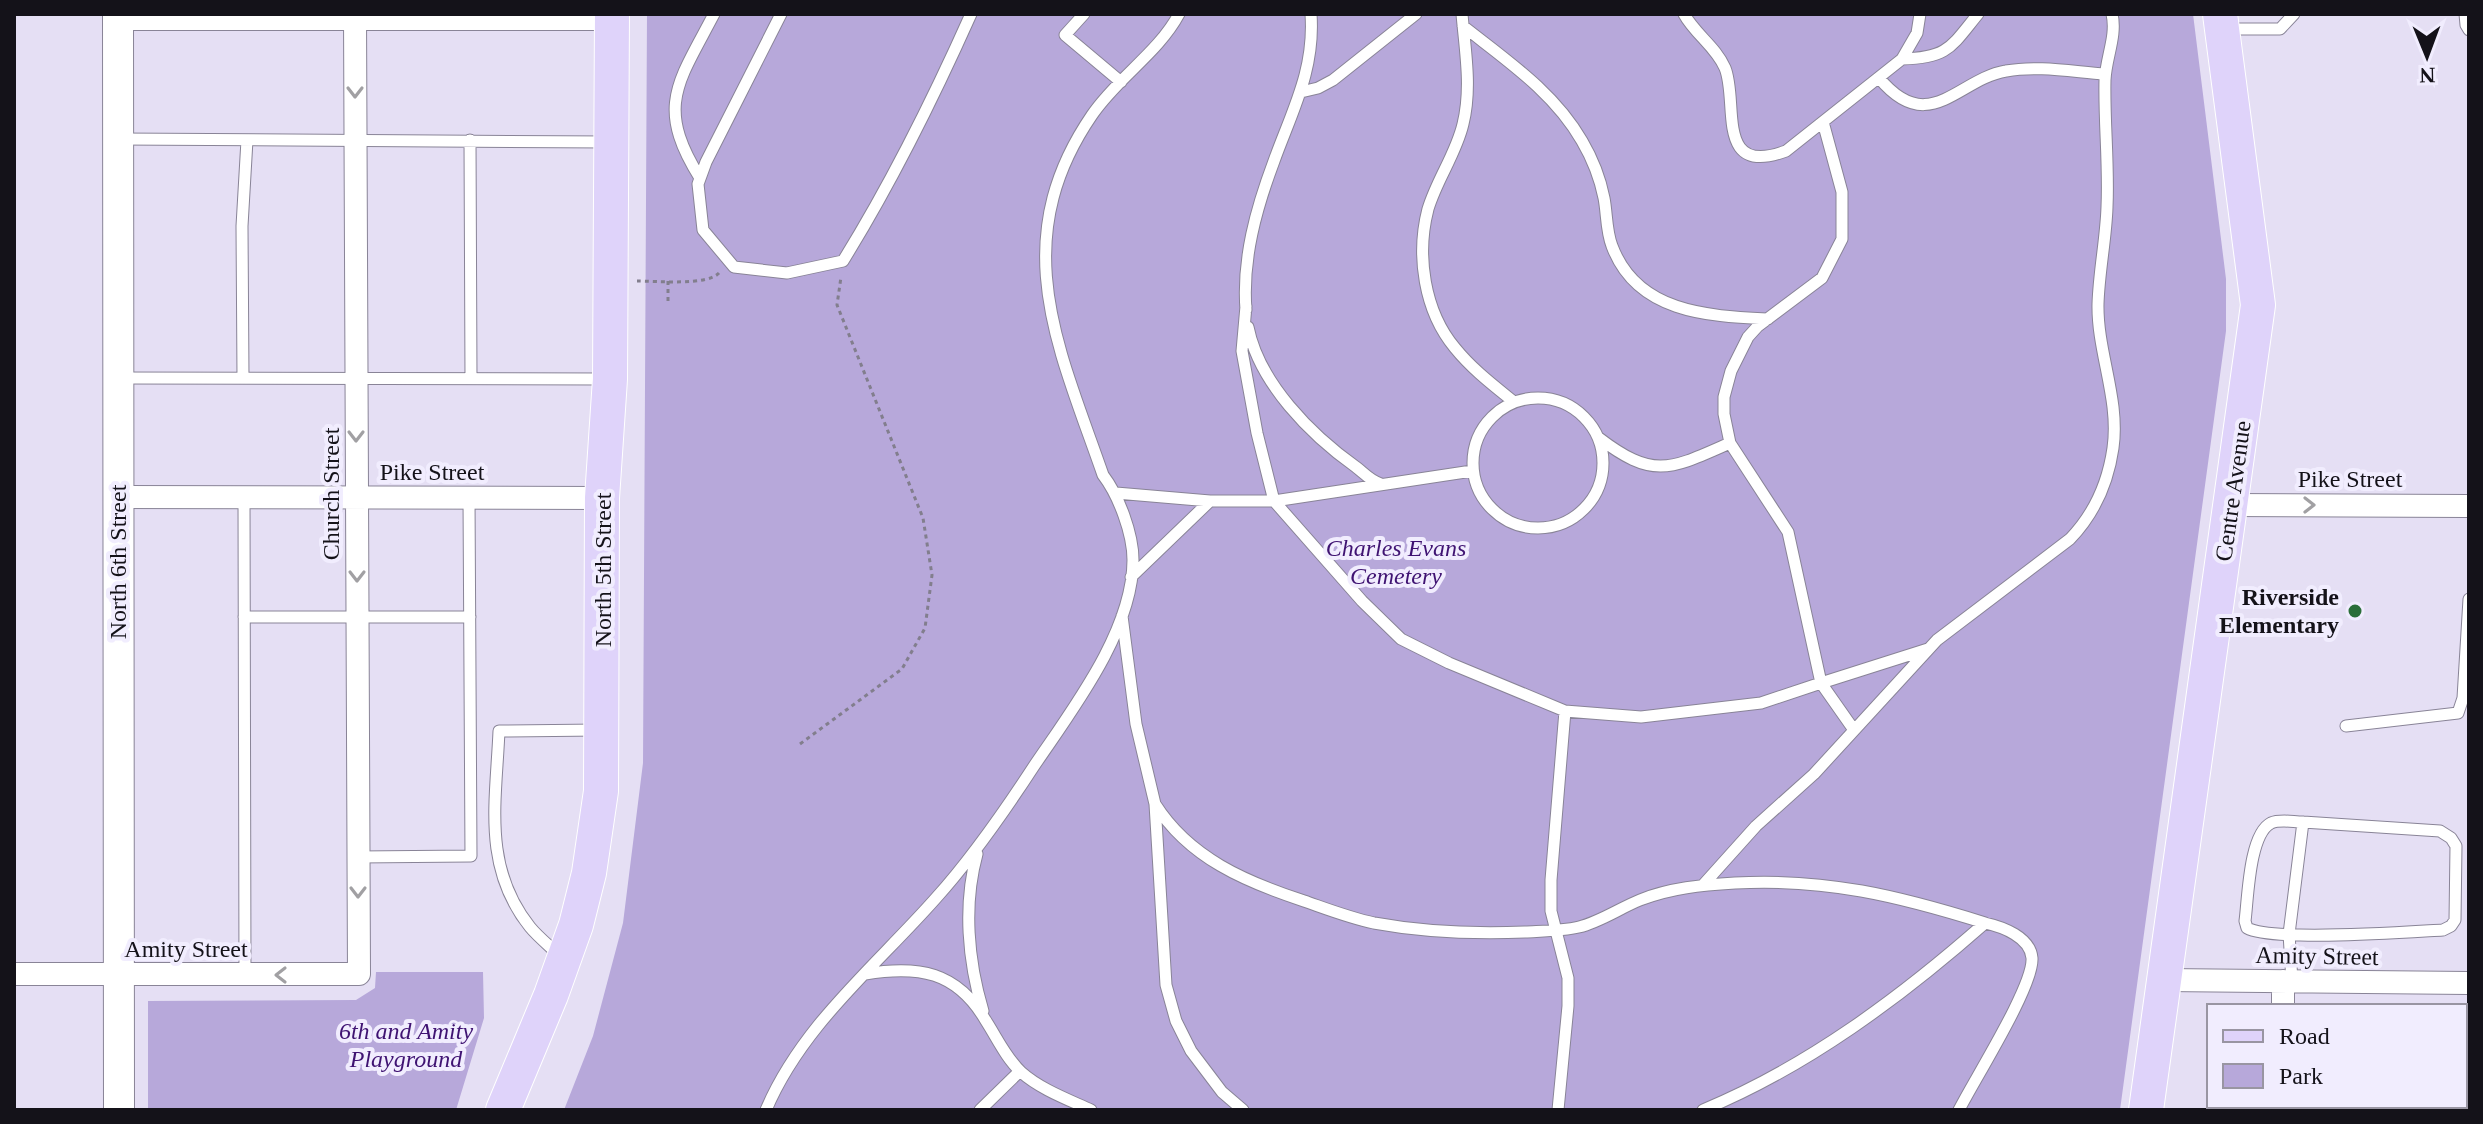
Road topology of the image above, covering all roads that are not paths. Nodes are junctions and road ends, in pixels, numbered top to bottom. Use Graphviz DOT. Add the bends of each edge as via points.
graph roads {
  1 [pos="714,14"];
  2 [pos="781,14"];
  3 [pos="971,14"];
  4 [pos="1084,14"];
  5 [pos="1179,14"];
  6 [pos="1311,14"];
  7 [pos="1416,14"];
  8 [pos="1684,14"];
  9 [pos="1920,14"];
  10 [pos="1978,14"];
  11 [pos="2112,14"];
  12 [pos="2294,14"];
  13 [pos="612,16"];
  14 [pos="118,17"];
  15 [pos="240,17"];
  16 [pos="355,17"];
  17 [pos="470,17"];
  18 [pos="1463,20"];
  19 [pos="2221,21"];
  20 [pos="1902,59"];
  21 [pos="2105,74"];
  22 [pos="1879,78"];
  23 [pos="1121,82"];
  24 [pos="1301,92"];
  25 [pos="1823,122"];
  26 [pos="118,139"];
  27 [pos="247,140"];
  28 [pos="355,140"];
  29 [pos="470,140"];
  30 [pos="612,142"];
  31 [pos="700,178"];
  32 [pos="1246,306"];
  33 [pos="1768,319"];
  34 [pos="356,377"];
  35 [pos="118,378"];
  36 [pos="243,378"];
  37 [pos="471,378"];
  38 [pos="610,379"];
  39 [pos="1514,402"];
  40 [pos="1599,438"];
  41 [pos="1730,443"];
  42 [pos="1472,471"];
  43 [pos="1381,484"];
  44 [pos="1116,493"];
  45 [pos="118,497"];
  46 [pos="244,497"];
  47 [pos="469,497"];
  48 [pos="357,498"];
  49 [pos="602,498"];
  50 [pos="1210,501"];
  51 [pos="1274,501"];
  52 [pos="2231,505"];
  53 [pos="2469,506"];
  54 [pos="1131,577"];
  55 [pos="2469,599"];
  56 [pos="1122,614"];
  57 [pos="244,617"];
  58 [pos="357,617"];
  59 [pos="470,617"];
  60 [pos="1928,648"];
  61 [pos="1821,683"];
  62 [pos="1565,711"];
  63 [pos="2346,726"];
  64 [pos="603,729"];
  65 [pos="1854,730"];
  66 [pos="1155,804"];
  67 [pos="2303,822"];
  68 [pos="979,845"];
  69 [pos="358,857"];
  70 [pos="1703,885"];
  71 [pos="1985,923"];
  72 [pos="1555,930"];
  73 [pos="2289,934"];
  74 [pos="564,959"];
  75 [pos="14,974"];
  76 [pos="359,974"];
  77 [pos="865,974"];
  78 [pos="119,975"];
  79 [pos="245,975"];
  80 [pos="2165,980"];
  81 [pos="2288,981"];
  82 [pos="2469,983"];
  83 [pos="2283,1004"];
  84 [pos="985,1019"];
  85 [pos="1020,1071"];
  86 [pos="119,1110"];
  87 [pos="503,1110"];
  88 [pos="766,1110"];
  89 [pos="980,1110"];
  90 [pos="1091,1110"];
  91 [pos="1243,1110"];
  92 [pos="1558,1110"];
  93 [pos="1703,1110"];
  94 [pos="1959,1110"];
  95 [pos="2146,1110"];
  1 -- 31 [label="lane" via="674,99 673,119 683,150"];
  2 -- 31 [label="lane"];
  3 -- 31 [label="lane" via="890,183 843,261 787,273 734,267 703,230"];
  4 -- 23 [label="lane" via="1065,35"];
  5 -- 23 [label="lane"];
  6 -- 24 [label="lane"];
  7 -- 24 [label="lane" via="1333,80"];
  8 -- 25 [label="lane" via="1724,66 1731,131 1740,146 1755,156 1779,154"];
  9 -- 20 [label="lane" via="1912,45"];
  10 -- 20 [label="lane" via="1940,55"];
  11 -- 21 [label="lane"];
  12 -- 19 [label="lane" via="2280,29"];
  13 -- 17 [label="street"];
  13 -- 30 [label="main road, North 5th Street"];
  14 -- 15 [label="street"];
  14 -- 26 [label="street, North 6th Street"];
  15 -- 16 [label="street"];
  16 -- 17 [label="street"];
  16 -- 28 [label="street, Church Street, one-way"];
  18 -- 33 [label="lane" via="1568,120 1600,184 1611,245 1636,282 1658,299 1702,315"];
  18 -- 39 [label="lane" via="1464,122 1428,209 1423,272 1444,333"];
  19 -- 52 [label="main road, Centre Avenue" via="2258,305"];
  20 -- 22 [label="lane"];
  21 -- 22 [label="lane" via="2002,71 1959,94 1928,103 1898,96"];
  21 -- 60 [label="lane" via="2107,210 2099,323 2115,426 2099,500 2070,539"];
  22 -- 25 [label="lane"];
  23 -- 44 [label="lane" via="1090,118 1055,189 1045,273 1055,336 1103,475"];
  24 -- 32 [label="lane" via="1252,230"];
  25 -- 33 [label="lane" via="1842,192 1842,239 1822,278"];
  26 -- 27 [label="lane"];
  26 -- 35 [label="street, North 6th Street"];
  27 -- 28 [label="lane"];
  27 -- 36 [label="lane"];
  28 -- 29 [label="lane"];
  28 -- 34 [label="street, Church Street"];
  29 -- 30 [label="lane"];
  29 -- 37 [label="lane"];
  30 -- 38 [label="main road, North 5th Street"];
  32 -- 43 [label="lane" via="1251,343 1283,399 1340,458"];
  32 -- 51 [label="lane" via="1242,351"];
  33 -- 41 [label="lane" via="1748,337 1731,371 1724,397"];
  34 -- 36 [label="lane"];
  34 -- 37 [label="lane"];
  34 -- 48 [label="street, Church Street, one-way"];
  35 -- 36 [label="lane"];
  35 -- 45 [label="street, North 6th Street"];
  37 -- 38 [label="lane"];
  38 -- 49 [label="main road, North 5th Street"];
  39 -- 40 [label="lane" via="1558,401 1586,419"];
  39 -- 42 [label="lane" via="1494,414 1480,432"];
  40 -- 41 [label="lane" via="1619,455 1669,467"];
  40 -- 42 [label="lane" via="1604,460 1596,495 1573,519 1552,528 1529,528 1499,516 1478,492"];
  41 -- 61 [label="lane" via="1788,532"];
  42 -- 43 [label="lane"];
  43 -- 51 [label="lane"];
  44 -- 50 [label="lane"];
  44 -- 54 [label="lane" via="1133,558"];
  45 -- 46 [label="street, Pike Street"];
  45 -- 78 [label="street, North 6th Street"];
  46 -- 48 [label="street, Pike Street"];
  46 -- 57 [label="lane"];
  47 -- 48 [label="street, Pike Street"];
  47 -- 49 [label="street, Pike Street"];
  47 -- 59 [label="lane"];
  48 -- 58 [label="street, Church Street, one-way"];
  49 -- 64 [label="main road, North 5th Street"];
  50 -- 51 [label="lane"];
  50 -- 54 [label="lane"];
  51 -- 62 [label="lane" via="1401,639"];
  52 -- 53 [label="street, Pike Street, one-way"];
  52 -- 80 [label="main road, Centre Avenue"];
  54 -- 56 [label="lane"];
  55 -- 63 [label="lane" via="2458,713"];
  56 -- 66 [label="lane" via="1136,724"];
  56 -- 68 [label="lane" via="1057,734"];
  57 -- 58 [label="lane"];
  57 -- 79 [label="lane"];
  58 -- 59 [label="lane"];
  58 -- 69 [label="street, Church Street"];
  59 -- 69 [label="lane" via="471,856"];
  60 -- 61 [label="lane"];
  60 -- 65 [label="lane"];
  61 -- 62 [label="lane" via="1761,703 1641,717"];
  61 -- 65 [label="lane"];
  62 -- 72 [label="lane" via="1551,880"];
  64 -- 74 [label="main road, North 5th Street" via="595,838"];
  64 -- 74 [label="lane" via="499,731 495,843 500,873 530,927"];
  65 -- 70 [label="lane"];
  66 -- 72 [label="lane" via="1180,835 1219,867 1272,891 1371,922 1429,931"];
  66 -- 91 [label="lane" via="1163,962 1170,1001 1191,1051"];
  67 -- 73 [label="lane"];
  67 -- 73 [label="lane" via="2276,821 2262,830 2245,921 2255,932"];
  67 -- 73 [label="lane" via="2440,831 2451,838 2456,846 2455,920 2443,930"];
  68 -- 77 [label="lane"];
  68 -- 84 [label="lane" via="969,912 973,971"];
  69 -- 76 [label="street, Church Street, one-way"];
  70 -- 71 [label="lane" via="1817,883"];
  70 -- 72 [label="lane" via="1661,893 1588,924"];
  71 -- 93 [label="lane" via="1852,1027 1767,1079"];
  71 -- 94 [label="lane" via="2011,932 2029,947 2031,966 2024,990"];
  72 -- 92 [label="lane" via="1568,978"];
  73 -- 81 [label="lane"];
  74 -- 87 [label="main road, North 5th Street"];
  75 -- 78 [label="street, Amity Street"];
  76 -- 79 [label="street, Amity Street, one-way"];
  77 -- 84 [label="lane" via="907,969 938,976 963,992"];
  77 -- 88 [label="lane" via="794,1055"];
  78 -- 79 [label="street, Amity Street"];
  78 -- 86 [label="street, North 6th Street"];
  80 -- 81 [label="street, Amity Street"];
  80 -- 95 [label="main road, Centre Avenue"];
  81 -- 82 [label="street, Amity Street"];
  81 -- 83 [label="street"];
  84 -- 85 [label="lane"];
  85 -- 89 [label="lane"];
  85 -- 90 [label="lane"];
}
